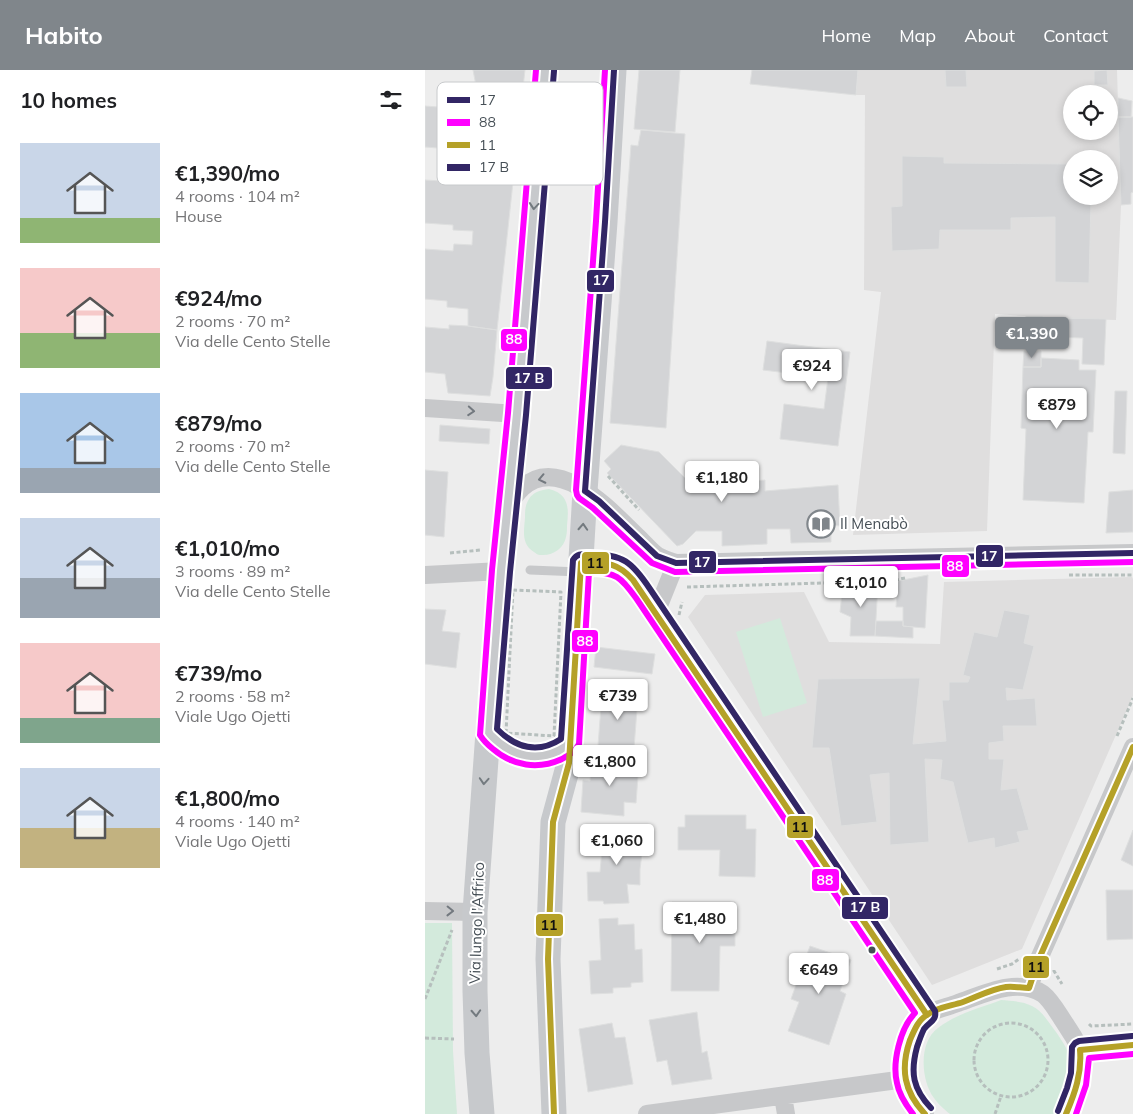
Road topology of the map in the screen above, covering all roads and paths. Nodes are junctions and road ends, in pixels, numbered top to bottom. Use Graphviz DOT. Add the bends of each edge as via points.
graph roads {
  1 [pos="613,73"];
  2 [pos="536,185"];
  3 [pos="425,408"];
  4 [pos="517,414"];
  5 [pos="607,475"];
  6 [pos="585,491"];
  7 [pos="508,507"];
  8 [pos="644,515"];
  9 [pos="1133,552"];
  10 [pos="675,563"];
  11 [pos="581,567"];
  12 [pos="530,570"];
  13 [pos="501,571"];
  14 [pos="1061,575"];
  15 [pos="1133,575"];
  16 [pos="425,576"];
  17 [pos="909,577"];
  18 [pos="686,587"];
  19 [pos="561,592"];
  20 [pos="655,613"];
  21 [pos="488,732"];
  22 [pos="570,743"];
  23 [pos="1133,747"];
  24 [pos="425,911"];
  25 [pos="475,912"];
  26 [pos="454,925"];
  27 [pos="1029,988"];
  28 [pos="425,998"];
  29 [pos="927,1015"];
  30 [pos="1133,1024"];
  31 [pos="1091,1026"];
  32 [pos="425,1038"];
  33 [pos="458,1039"];
  34 [pos="1133,1045"];
  35 [pos="1080,1050"];
  36 [pos="905,1079"];
  37 [pos="783,1096"];
  38 [pos="1001,1096"];
  39 [pos="482,1114"];
  40 [pos="554,1114"];
  41 [pos="647,1114"];
  42 [pos="785,1114"];
  43 [pos="925,1114"];
  44 [pos="995,1114"];
  45 [pos="1066,1114"];
  1 -- 6 [label="main road"];
  2 -- 4 [label="main road, Via lungo l'Affrico, one-way"];
  3 -- 4 [label="street, one-way"];
  4 -- 7 [label="main road, Via lungo l'Affrico"];
  5 -- 8 [label="path"];
  6 -- 7 [label="street, one-way" via="559,478 545,477 523,487"];
  6 -- 10 [label="street" via="657,556"];
  11 -- 6 [label="main road, one-way"];
  7 -- 13 [label="main road, Via lungo l'Affrico"];
  9 -- 10 [label="street"];
  10 -- 20 [label="street"];
  11 -- 12 [label="lane"];
  11 -- 20 [label="street" via="611,564 623,570"];
  11 -- 22 [label="main road"];
  13 -- 16 [label="street"];
  13 -- 21 [label="main road, Via lungo l'Affrico"];
  14 -- 15 [label="path"];
  17 -- 18 [label="path" via="891,581"];
  19 -- 19 [label="path" via="513,590 506,733 553,736"];
  20 -- 29 [label="street"];
  21 -- 22 [label="street" via="505,749 520,755 547,755"];
  21 -- 25 [label="main road, Via lungo l'Affrico, one-way"];
  22 -- 40 [label="main road" via="569,763 553,822 550,884 548,959"];
  23 -- 27 [label="street"];
  24 -- 25 [label="street, one-way"];
  25 -- 39 [label="main road, Via lungo l'Affrico, one-way" via="477,1053"];
  26 -- 28 [label="path"];
  27 -- 29 [label="street" via="994,990"];
  27 -- 35 [label="street" via="1048,1000"];
  29 -- 36 [label="street" via="917,1024 909,1044"];
  30 -- 31 [label="path"];
  32 -- 33 [label="path"];
  34 -- 35 [label="street"];
  35 -- 45 [label="street" via="1079,1075"];
  36 -- 37 [label="street"];
  36 -- 43 [label="street" via="915,1102"];
  37 -- 41 [label="street"];
  37 -- 42 [label="street"];
  38 -- 38 [label="path" via="1021,1096 1030,1092 1043,1078 1047,1068 1048,1059 1042,1040 1020,1024 995,1027 983,1036 975,1051 975,1067 981,1082"];
  38 -- 44 [label="path"];
}
